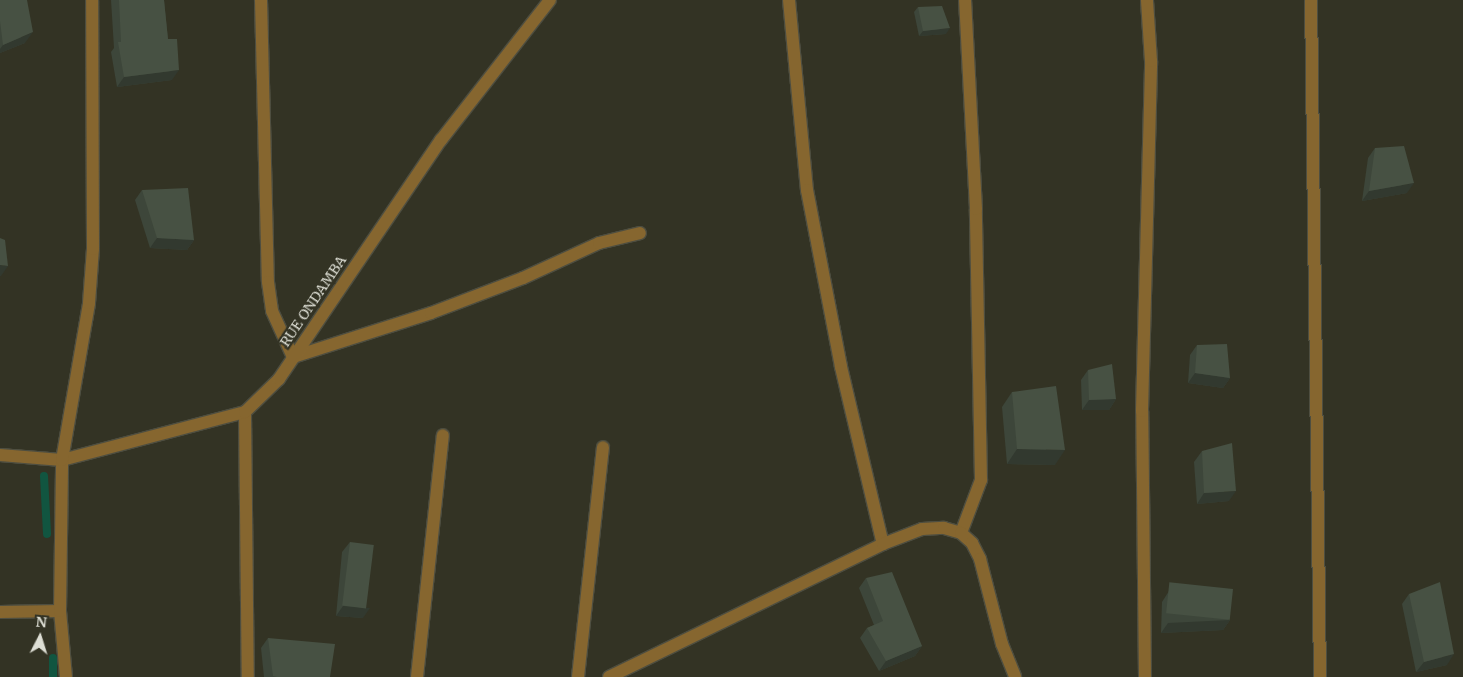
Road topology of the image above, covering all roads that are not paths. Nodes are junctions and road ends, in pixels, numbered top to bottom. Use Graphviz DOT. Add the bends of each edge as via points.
graph roads {
  1 [pos="92,0"];
  2 [pos="261,0"];
  3 [pos="550,0"];
  4 [pos="789,0"];
  5 [pos="965,0"];
  6 [pos="1147,0"];
  7 [pos="1311,0"];
  8 [pos="640,233"];
  9 [pos="293,357"];
  10 [pos="245,412"];
  11 [pos="443,435"];
  12 [pos="603,447"];
  13 [pos="0,454"];
  14 [pos="62,460"];
  15 [pos="961,533"];
  16 [pos="883,544"];
  17 [pos="60,611"];
  18 [pos="0,612"];
  19 [pos="66,677"];
  20 [pos="248,677"];
  21 [pos="417,677"];
  22 [pos="578,677"];
  23 [pos="608,677"];
  24 [pos="1015,677"];
  25 [pos="1145,677"];
  26 [pos="1320,677"];
  1 -- 14 [label="street" via="93,249 89,303"];
  2 -- 9 [label="street" via="268,282 272,311"];
  3 -- 9 [label="street, RUE ONDAMBA" via="441,140"];
  4 -- 16 [label="street" via="807,190 842,367"];
  5 -- 15 [label="street" via="976,209 981,480"];
  6 -- 25 [label="street" via="1151,61 1142,411"];
  7 -- 26 [label="street"];
  8 -- 9 [label="street" via="599,243 523,278 431,313"];
  9 -- 10 [label="street, RUE ONDAMBA" via="279,379"];
  10 -- 14 [label="street, RUE ONDAMBA"];
  10 -- 20 [label="street"];
  11 -- 21 [label="street"];
  12 -- 22 [label="street"];
  13 -- 14 [label="street, RUE ONDAMBA"];
  14 -- 17 [label="street"];
  15 -- 16 [label="street" via="944,528 922,530"];
  15 -- 24 [label="street" via="972,543 980,559 1002,644"];
  16 -- 23 [label="street"];
  17 -- 18 [label="street"];
  17 -- 19 [label="street"];
}
